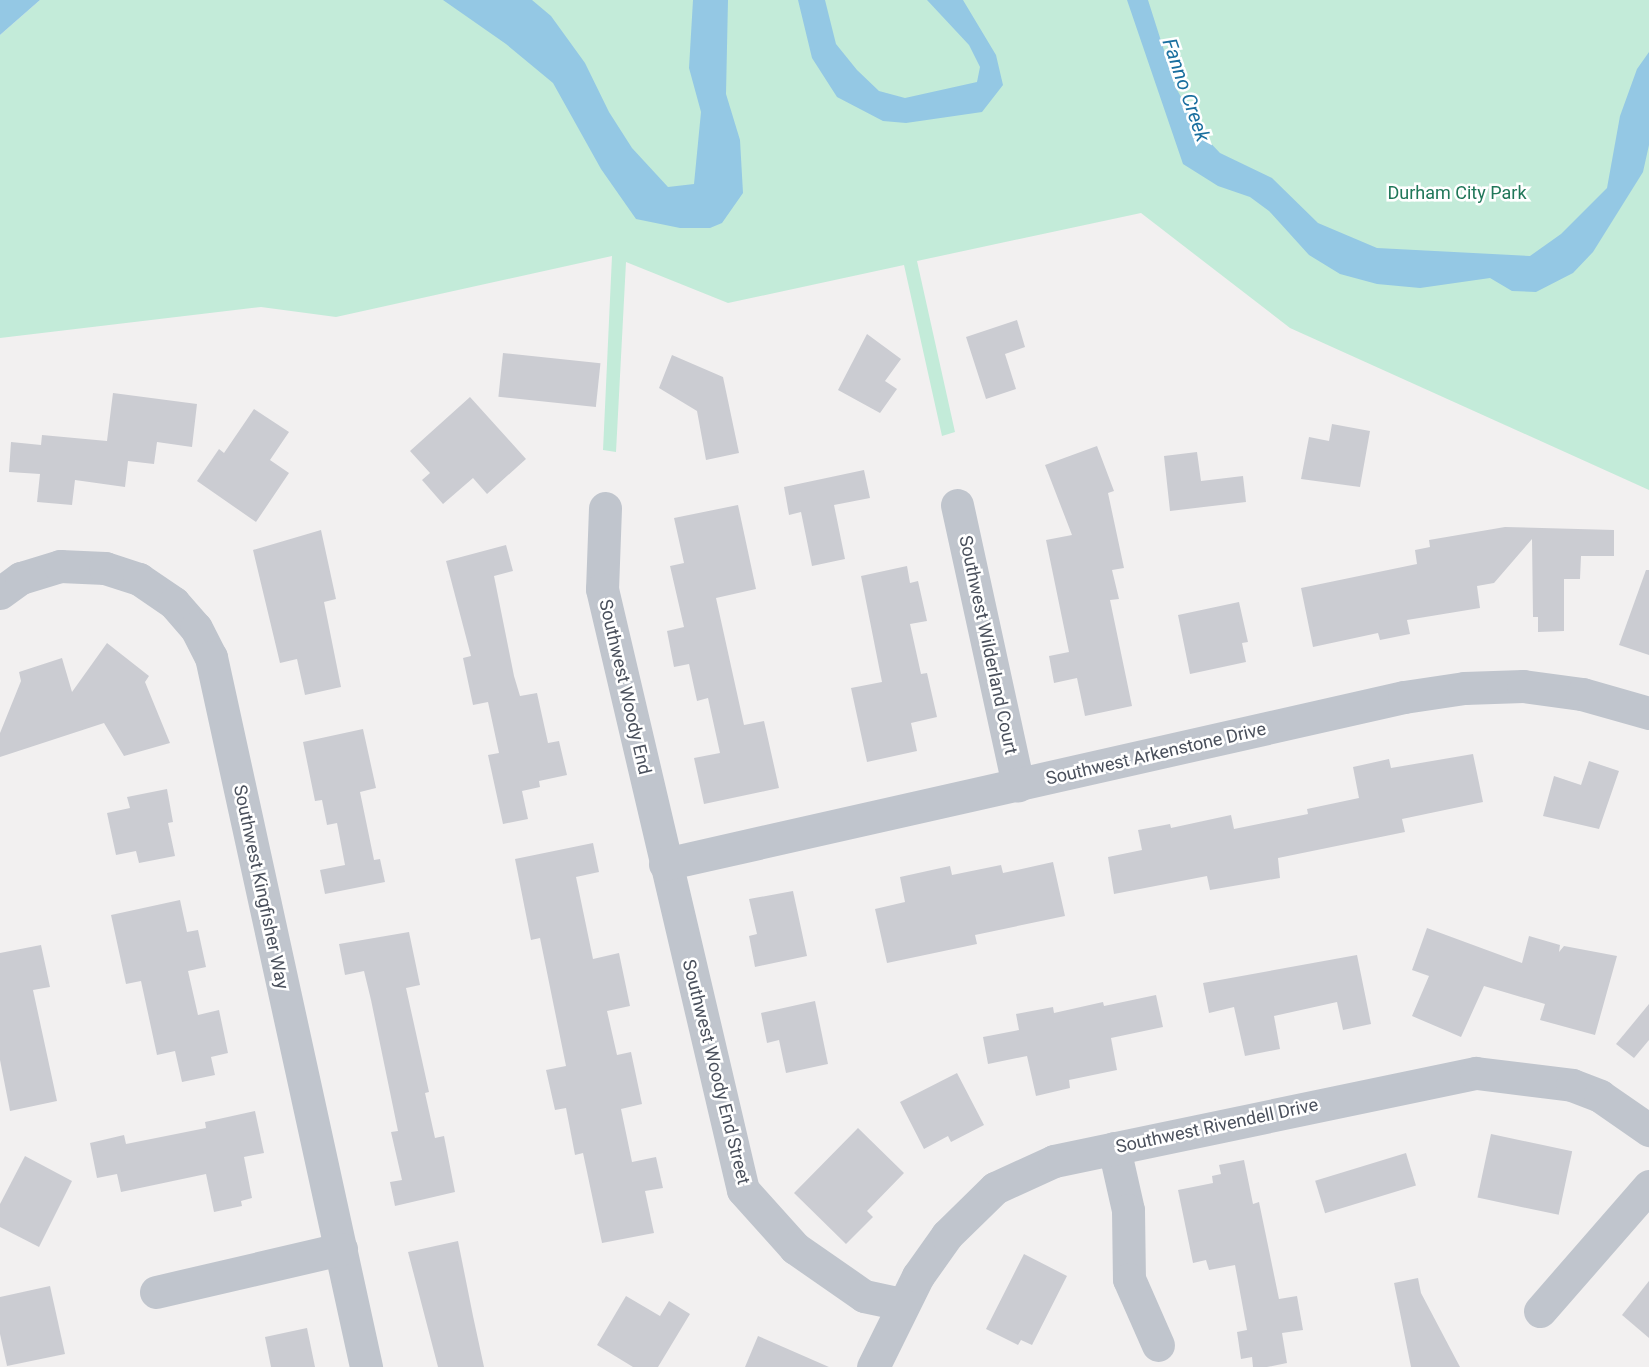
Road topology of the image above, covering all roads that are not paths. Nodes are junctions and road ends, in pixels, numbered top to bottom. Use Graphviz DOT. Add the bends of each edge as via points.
graph roads {
  1 [pos="957,505"];
  2 [pos="606,508"];
  3 [pos="0,593"];
  4 [pos="1649,713"];
  5 [pos="1018,785"];
  6 [pos="665,864"];
  7 [pos="1649,1130"];
  8 [pos="1114,1148"];
  9 [pos="1649,1186"];
  10 [pos="341,1249"];
  11 [pos="156,1292"];
  12 [pos="903,1304"];
  13 [pos="1540,1311"];
  14 [pos="1158,1345"];
  15 [pos="366,1367"];
  16 [pos="873,1367"];
  1 -- 5 [label="street, Southwest Wilderland Court"];
  2 -- 6 [label="street, Southwest Woody End" via="602,589"];
  3 -- 10 [label="street, Southwest Kingfisher Way" via="21,578 60,566 105,568 139,579 174,603 196,628 211,657"];
  4 -- 5 [label="street, Southwest Arkenstone Drive" via="1582,694 1523,686 1464,688 1404,697"];
  5 -- 6 [label="street, Southwest Arkenstone Drive"];
  6 -- 12 [label="street, Southwest Woody End Street" via="743,1190 795,1248 864,1296"];
  7 -- 8 [label="street, Southwest Rivendell Drive" via="1600,1095 1572,1085 1476,1073"];
  8 -- 12 [label="street, Southwest Rivendell Drive" via="1054,1161 995,1188 947,1235"];
  8 -- 14 [label="street" via="1128,1210 1129,1278"];
  9 -- 13 [label="street"];
  10 -- 11 [label="street"];
  10 -- 15 [label="street, Southwest Kingfisher Way"];
  12 -- 16 [label="street, Southwest Rivendell Drive"];
}
